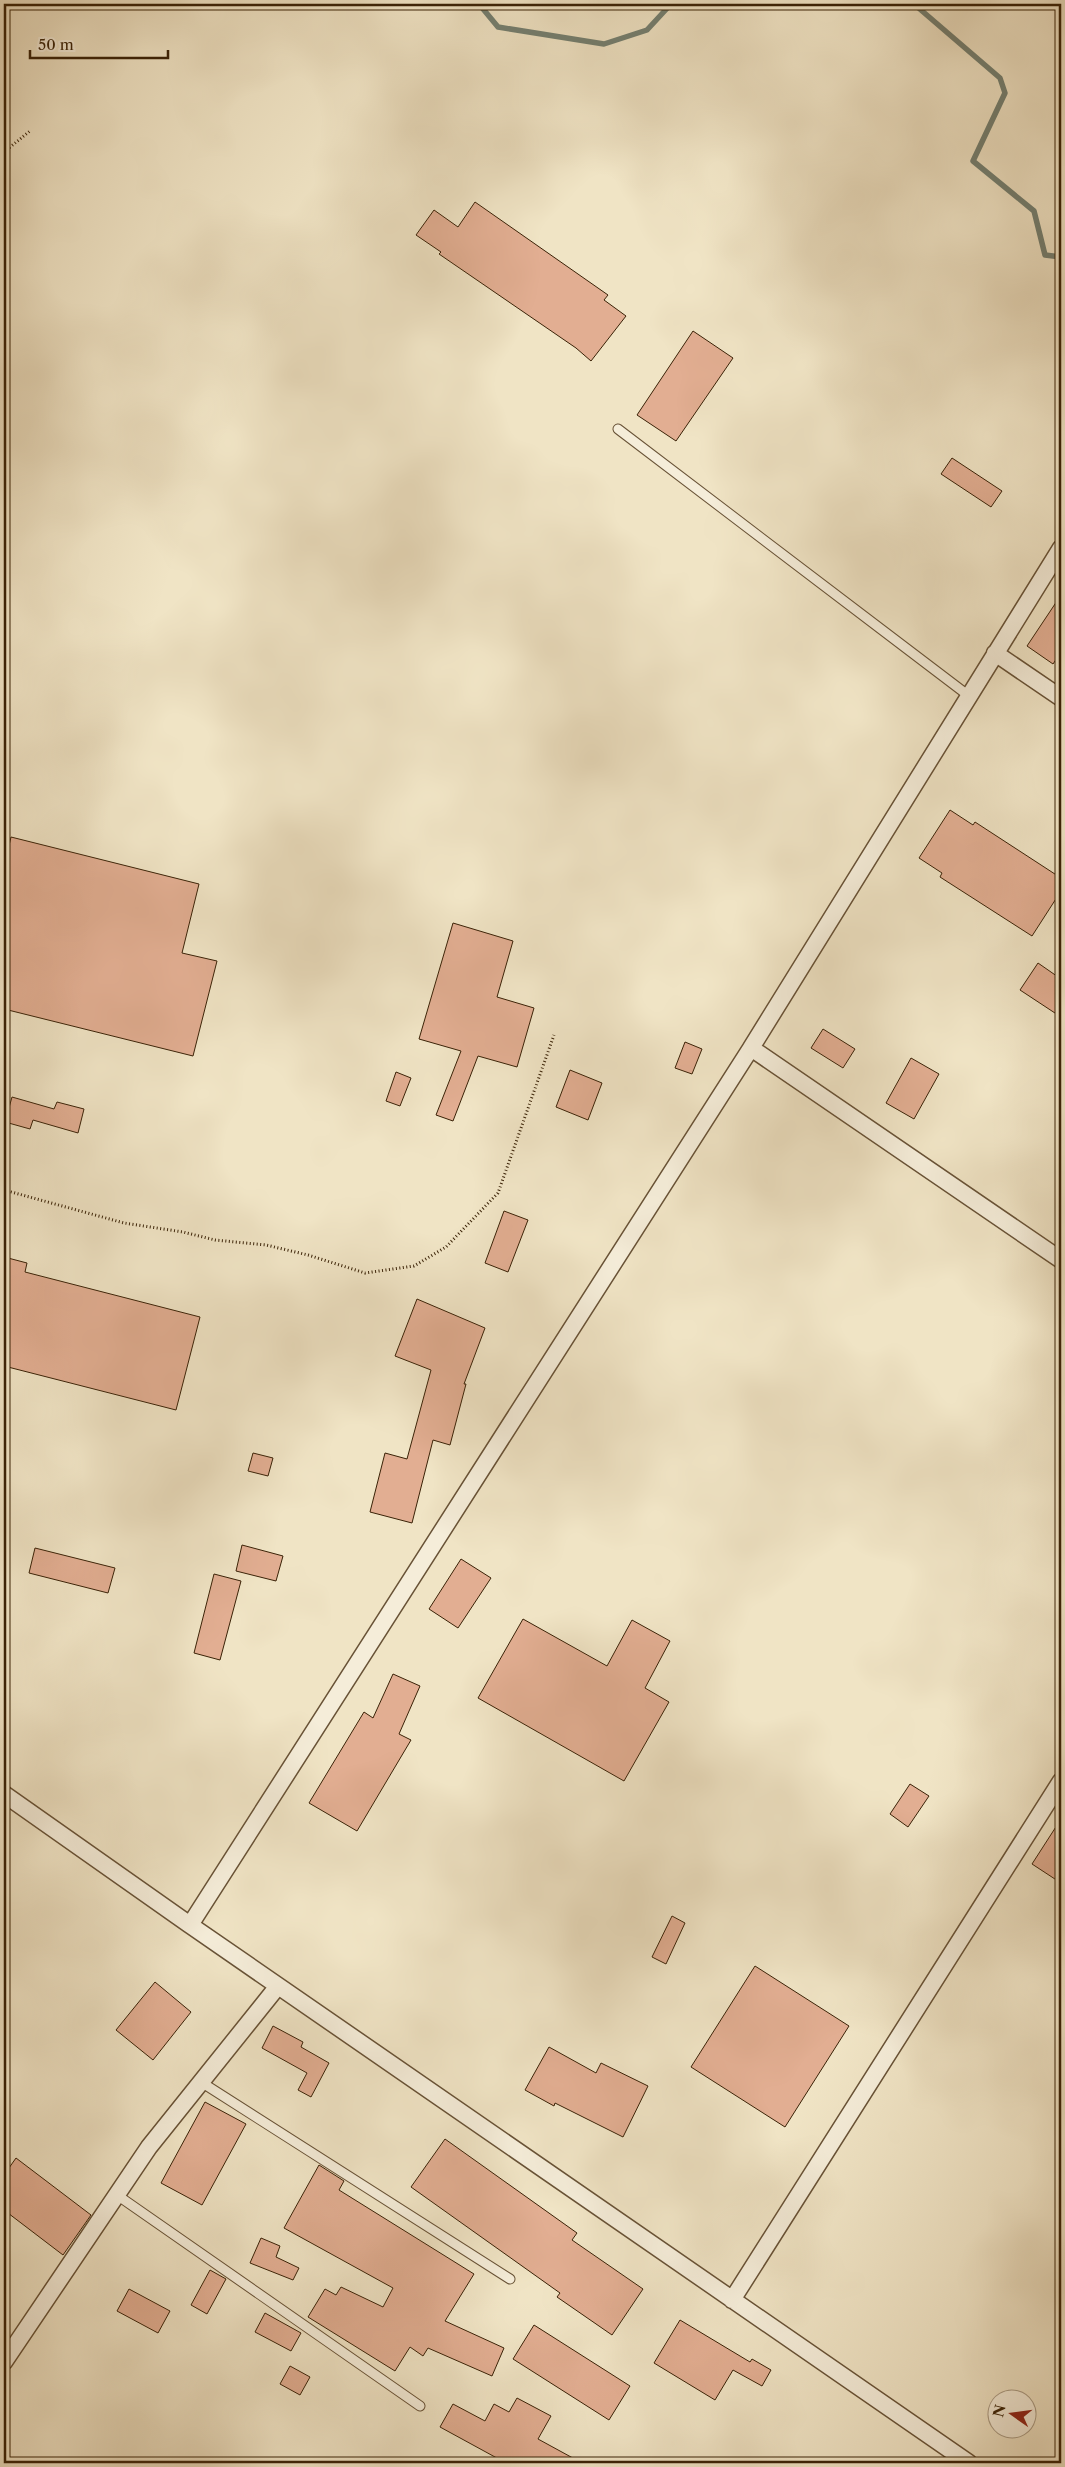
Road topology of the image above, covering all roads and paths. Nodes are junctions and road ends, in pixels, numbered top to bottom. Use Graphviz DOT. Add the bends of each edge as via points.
graph roads {
  1 [pos="30,131"];
  2 [pos="4,152"];
  3 [pos="618,429"];
  4 [pos="1061,548"];
  5 [pos="996,654"];
  6 [pos="969,696"];
  7 [pos="1061,698"];
  8 [pos="554,1035"];
  9 [pos="751,1048"];
  10 [pos="4,1190"];
  11 [pos="1061,1260"];
  12 [pos="1061,1781"];
  13 [pos="4,1794"];
  14 [pos="190,1925"];
  15 [pos="278,1986"];
  16 [pos="201,2082"];
  17 [pos="117,2195"];
  18 [pos="510,2278"];
  19 [pos="732,2300"];
  20 [pos="4,2362"];
  21 [pos="420,2406"];
  22 [pos="969,2463"];
  1 -- 2 [label="path"];
  3 -- 6 [label="lane"];
  4 -- 5 [label="street"];
  5 -- 6 [label="street"];
  5 -- 7 [label="street"];
  6 -- 9 [label="street"];
  8 -- 10 [label="path" via="498,1193 446,1247 414,1266 366,1273 266,1245 214,1240 124,1223"];
  9 -- 11 [label="street"];
  9 -- 14 [label="street"];
  12 -- 19 [label="street"];
  13 -- 14 [label="street"];
  14 -- 15 [label="street"];
  15 -- 16 [label="street"];
  15 -- 19 [label="street"];
  16 -- 17 [label="street" via="149,2147"];
  16 -- 18 [label="lane"];
  17 -- 20 [label="street"];
  17 -- 21 [label="lane"];
  19 -- 22 [label="street"];
}
